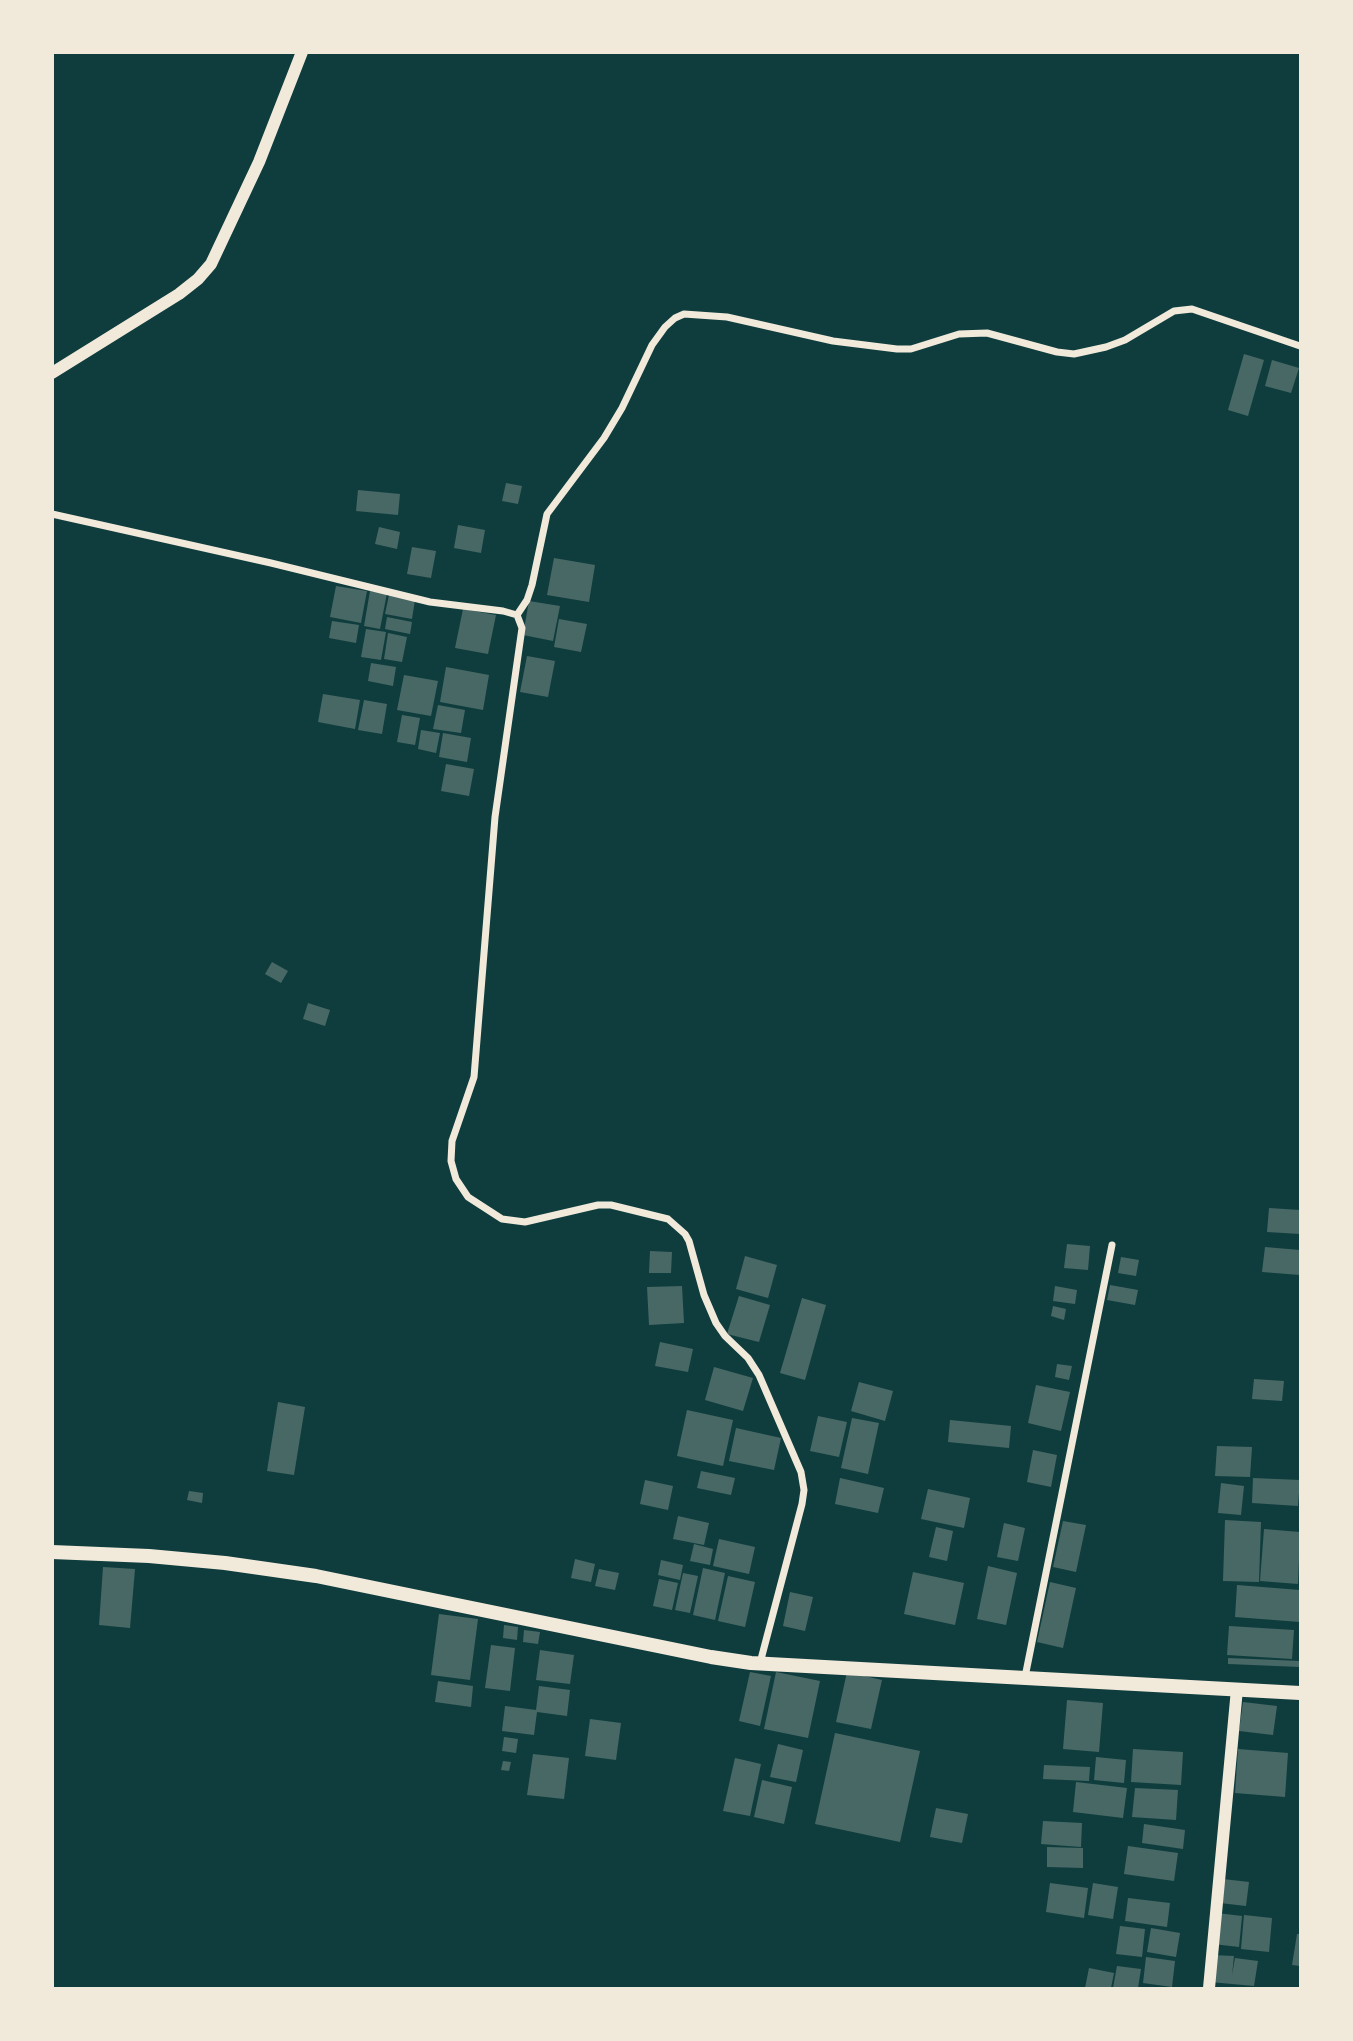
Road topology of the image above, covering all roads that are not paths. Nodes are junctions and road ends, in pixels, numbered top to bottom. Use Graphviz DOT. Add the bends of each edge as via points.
graph roads {
  1 [pos="302,52"];
  2 [pos="1300,346"];
  3 [pos="52,373"];
  4 [pos="52,514"];
  5 [pos="517,615"];
  6 [pos="1112,1245"];
  7 [pos="52,1552"];
  8 [pos="760,1663"];
  9 [pos="1025,1678"];
  10 [pos="1237,1689"];
  11 [pos="1300,1693"];
  12 [pos="1209,1989"];
  1 -- 3 [label="street" via="259,162 211,264 179,294"];
  2 -- 5 [label="street" via="1192,309 1174,311 1107,347 1074,354 987,333 959,334 897,349 833,341 727,317 684,314 665,327 652,345 604,438 547,514 532,585"];
  4 -- 5 [label="street" via="430,602"];
  5 -- 8 [label="street" via="522,628 495,817 474,1077 452,1141 451,1161 468,1197 502,1219 525,1222 611,1205 668,1219 685,1234 716,1323 759,1375 797,1461 804,1490"];
  6 -- 9 [label="street"];
  7 -- 8 [label="main road" via="149,1556 316,1576 711,1657"];
  8 -- 9 [label="main road"];
  9 -- 10 [label="main road"];
  10 -- 11 [label="main road"];
  10 -- 12 [label="street"];
}
